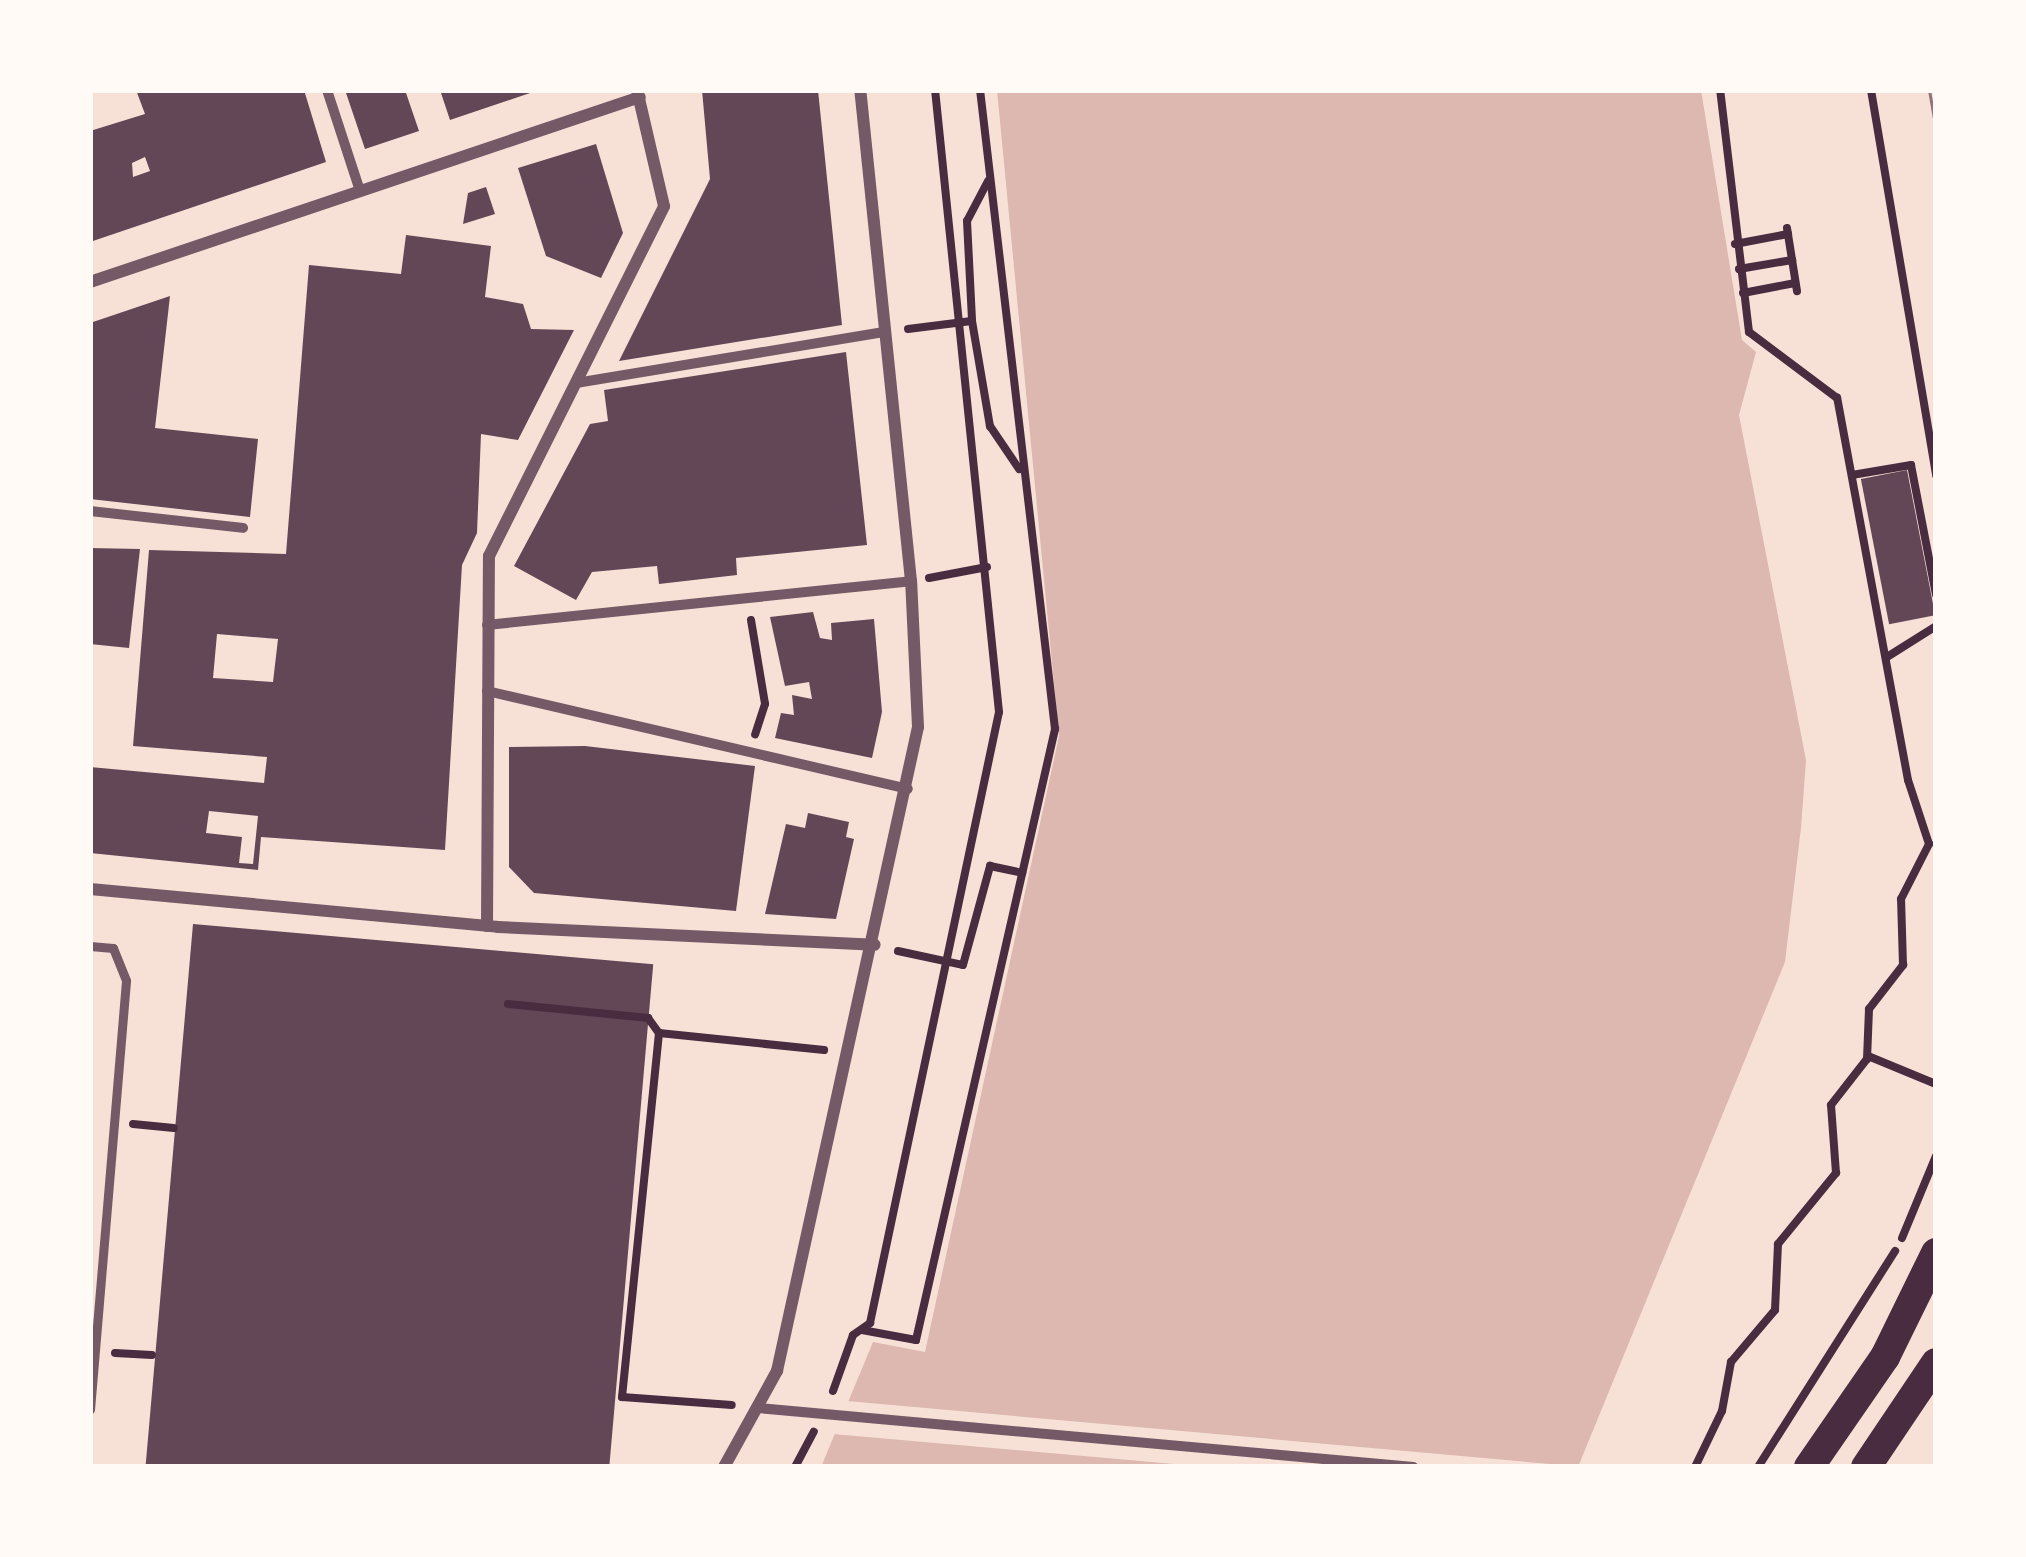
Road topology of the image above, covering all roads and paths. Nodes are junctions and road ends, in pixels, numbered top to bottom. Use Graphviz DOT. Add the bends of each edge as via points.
graph roads {
  1 [pos="327,90"];
  2 [pos="860,90"];
  3 [pos="935,90"];
  4 [pos="980,90"];
  5 [pos="1720,90"];
  6 [pos="1870,90"];
  7 [pos="638,94"];
  8 [pos="989,178"];
  9 [pos="359,188"];
  10 [pos="1735,244"];
  11 [pos="1792,260"];
  12 [pos="1739,268"];
  13 [pos="90,282"];
  14 [pos="1743,293"];
  15 [pos="972,320"];
  16 [pos="960,322"];
  17 [pos="884,332"];
  18 [pos="576,383"];
  19 [pos="1019,470"];
  20 [pos="1852,475"];
  21 [pos="1936,476"];
  22 [pos="90,511"];
  23 [pos="1936,526"];
  24 [pos="243,528"];
  25 [pos="1924,528"];
  26 [pos="987,568"];
  27 [pos="911,581"];
  28 [pos="1936,595"];
  29 [pos="748,600"];
  30 [pos="487,626"];
  31 [pos="1936,626"];
  32 [pos="1886,657"];
  33 [pos="487,692"];
  34 [pos="748,756"];
  35 [pos="908,789"];
  36 [pos="1022,873"];
  37 [pos="90,889"];
  38 [pos="487,926"];
  39 [pos="875,945"];
  40 [pos="90,946"];
  41 [pos="949,963"];
  42 [pos="508,1004"];
  43 [pos="658,1033"];
  44 [pos="849,1054"];
  45 [pos="1868,1056"];
  46 [pos="1936,1084"];
  47 [pos="1936,1156"];
  48 [pos="1936,1253"];
  49 [pos="861,1330"];
  50 [pos="1936,1363"];
  51 [pos="758,1408"];
  52 [pos="90,1409"];
  53 [pos="824,1416"];
  54 [pos="724,1467"];
  55 [pos="795,1467"];
  56 [pos="1413,1467"];
  57 [pos="1695,1467"];
  58 [pos="1757,1467"];
  59 [pos="1809,1467"];
  60 [pos="1866,1467"];
  1 -- 9 [label="street"];
  2 -- 17 [label="street"];
  3 -- 16 [label="path"];
  4 -- 8 [label="path"];
  5 -- 10 [label="path" via="1738,206"];
  6 -- 21 [label="path"];
  7 -- 9 [label="street"];
  7 -- 18 [label="street" via="664,206"];
  8 -- 15 [label="path" via="967,221"];
  8 -- 19 [label="path"];
  9 -- 13 [label="street"];
  10 -- 11 [label="path" via="1787,231"];
  10 -- 12 [label="path"];
  11 -- 12 [label="path"];
  11 -- 14 [label="path" via="1796,287"];
  12 -- 14 [label="path"];
  14 -- 20 [label="path" via="1749,332 1837,398"];
  15 -- 16 [label="path"];
  15 -- 19 [label="path" via="990,426"];
  16 -- 17 [label="path"];
  16 -- 26 [label="path"];
  17 -- 18 [label="street"];
  17 -- 27 [label="street"];
  18 -- 30 [label="street" via="489,556"];
  19 -- 36 [label="path" via="1054,729"];
  20 -- 25 [label="path" via="1911,465"];
  20 -- 32 [label="path"];
  22 -- 24 [label="street"];
  23 -- 25 [label="path"];
  25 -- 28 [label="path"];
  26 -- 27 [label="path"];
  26 -- 41 [label="path" via="999,712"];
  27 -- 29 [label="street"];
  27 -- 35 [label="street" via="918,727"];
  29 -- 30 [label="street"];
  29 -- 34 [label="path" via="765,704"];
  30 -- 33 [label="street"];
  31 -- 32 [label="path"];
  32 -- 45 [label="path" via="1909,787 1929,844 1901,896 1903,965 1869,1009"];
  33 -- 34 [label="street"];
  33 -- 38 [label="street"];
  34 -- 35 [label="street"];
  35 -- 39 [label="street"];
  36 -- 41 [label="path" via="990,866 963,965"];
  36 -- 49 [label="path" via="916,1340"];
  37 -- 38 [label="street"];
  38 -- 39 [label="street"];
  39 -- 41 [label="path"];
  39 -- 44 [label="street"];
  40 -- 52 [label="lane" via="112,948 127,980"];
  41 -- 49 [label="path" via="870,1323"];
  42 -- 43 [label="path" via="648,1018"];
  43 -- 44 [label="path"];
  43 -- 51 [label="path" via="622,1397"];
  44 -- 51 [label="street" via="777,1371"];
  45 -- 46 [label="path"];
  45 -- 57 [label="path" via="1830,1107 1836,1173 1778,1244 1775,1310 1731,1362 1722,1411"];
  47 -- 58 [label="path" via="1858,1319"];
  48 -- 59 [label="main road" via="1886,1357"];
  49 -- 53 [label="path"];
  50 -- 60 [label="main road"];
  51 -- 53 [label="street"];
  51 -- 54 [label="street"];
  53 -- 55 [label="path"];
  53 -- 56 [label="street"];
}
